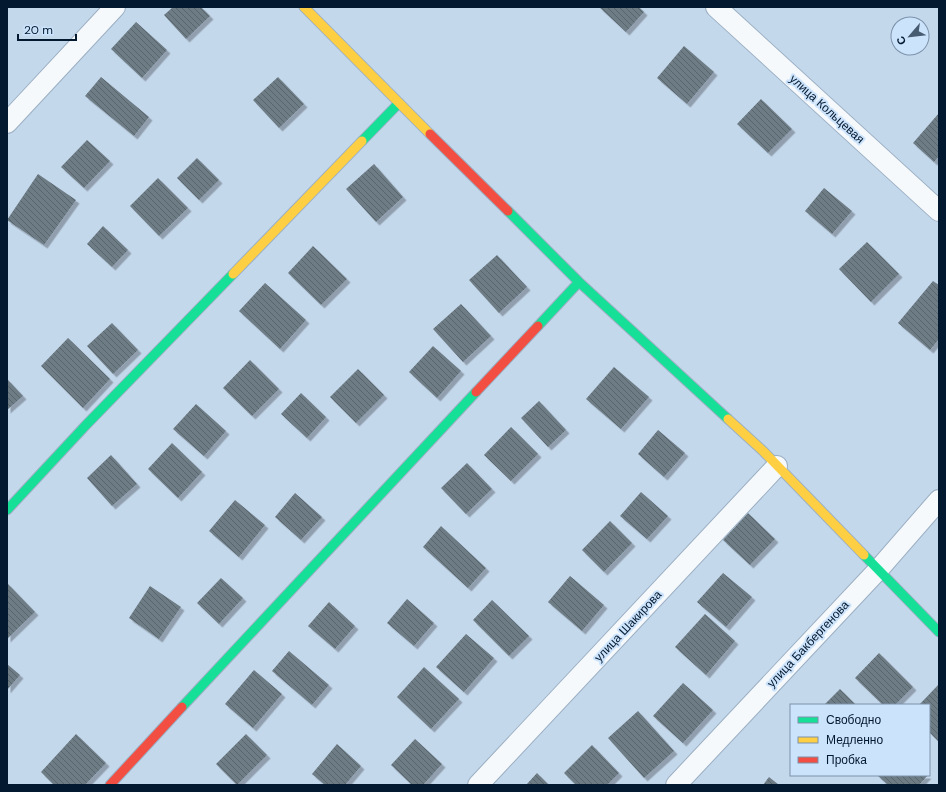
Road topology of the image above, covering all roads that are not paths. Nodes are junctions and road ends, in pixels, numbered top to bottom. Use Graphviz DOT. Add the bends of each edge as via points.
graph roads {
  1 [pos="115,7"];
  2 [pos="304,7"];
  3 [pos="716,7"];
  4 [pos="398,103"];
  5 [pos="7,123"];
  6 [pos="939,211"];
  7 [pos="579,282"];
  8 [pos="777,466"];
  9 [pos="939,500"];
  10 [pos="7,510"];
  11 [pos="878,570"];
  12 [pos="939,632"];
  13 [pos="110,785"];
  14 [pos="478,785"];
  15 [pos="676,785"];
  1 -- 5 [label="street"];
  2 -- 4 [label="street"];
  3 -- 6 [label="street, улица Кольцевая"];
  4 -- 7 [label="street"];
  4 -- 10 [label="street"];
  7 -- 8 [label="street"];
  7 -- 13 [label="street"];
  8 -- 11 [label="street"];
  8 -- 14 [label="street, улица Шакирова"];
  9 -- 11 [label="street, улица Бакбергенова"];
  11 -- 12 [label="street"];
  11 -- 15 [label="street, улица Бакбергенова"];
}
